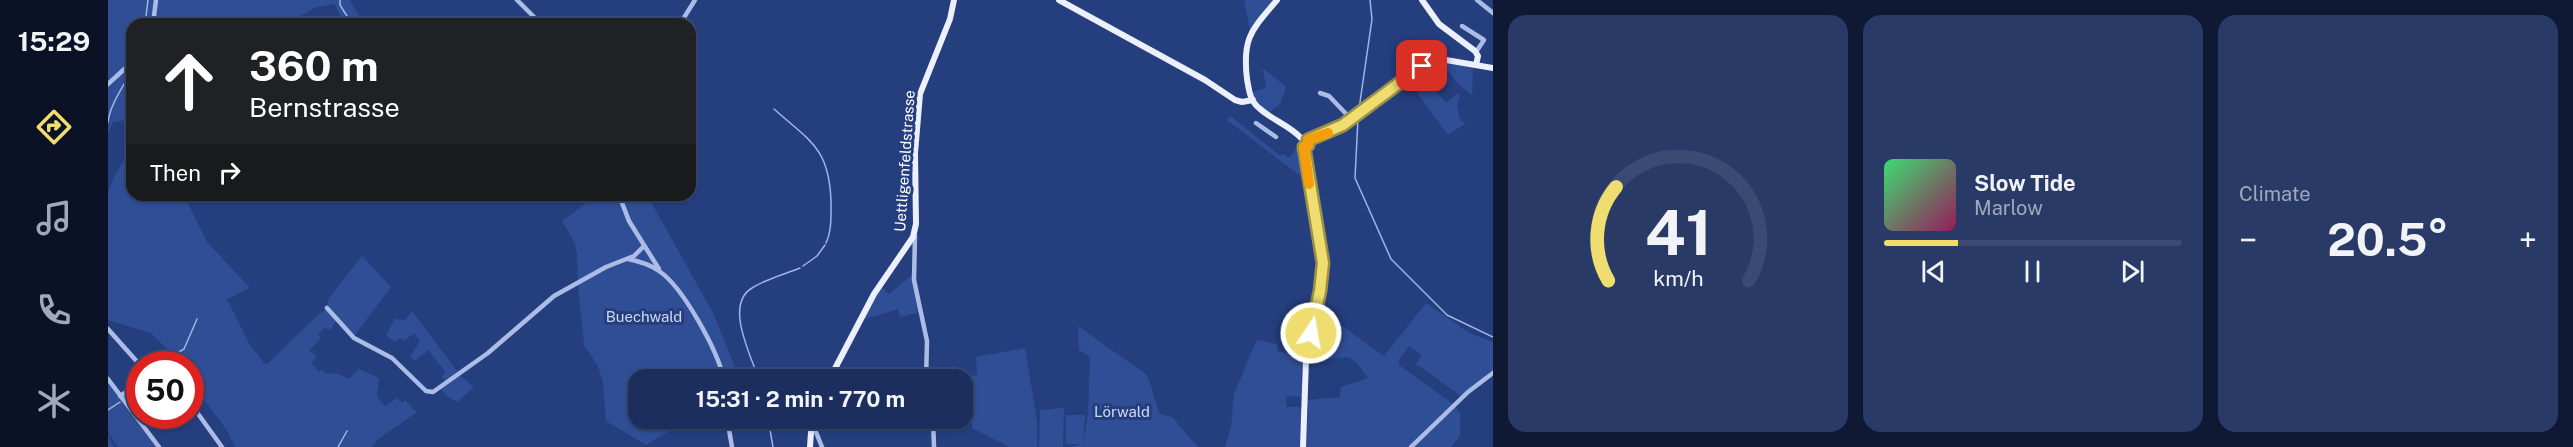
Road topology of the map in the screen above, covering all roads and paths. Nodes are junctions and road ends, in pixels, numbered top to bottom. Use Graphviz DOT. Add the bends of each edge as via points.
graph roads {
  1 [pos="156,0"];
  2 [pos="517,0"];
  3 [pos="694,0"];
  4 [pos="954,0"];
  5 [pos="1059,0"];
  6 [pos="1277,0"];
  7 [pos="1422,0"];
  8 [pos="1477,0"];
  9 [pos="1493,13"];
  10 [pos="154,18"];
  11 [pos="535,18"];
  12 [pos="684,18"];
  13 [pos="1462,26"];
  14 [pos="1476,52"];
  15 [pos="1476,65"];
  16 [pos="126,68"];
  17 [pos="1493,68"];
  18 [pos="108,84"];
  19 [pos="1320,93"];
  20 [pos="1253,100"];
  21 [pos="1270,116"];
  22 [pos="1351,119"];
  23 [pos="1256,123"];
  24 [pos="1262,128"];
  25 [pos="1276,137"];
  26 [pos="1305,139"];
  27 [pos="622,201"];
  28 [pos="643,247"];
  29 [pos="911,247"];
  30 [pos="628,259"];
  31 [pos="660,271"];
  32 [pos="327,308"];
  33 [pos="108,329"];
  34 [pos="128,351"];
  35 [pos="721,369"];
  36 [pos="835,369"];
  37 [pos="926,369"];
  38 [pos="1493,373"];
  39 [pos="108,379"];
  40 [pos="126,392"];
  41 [pos="120,396"];
  42 [pos="204,422"];
  43 [pos="729,429"];
  44 [pos="811,429"];
  45 [pos="815,429"];
  46 [pos="933,429"];
  47 [pos="159,447"];
  48 [pos="222,447"];
  49 [pos="732,447"];
  50 [pos="810,447"];
  51 [pos="822,447"];
  52 [pos="934,447"];
  53 [pos="1303,447"];
  54 [pos="1412,447"];
  1 -- 10 [label="street"];
  2 -- 11 [label="street"];
  3 -- 12 [label="street"];
  4 -- 29 [label="main road, Uettligenfeldstrasse" via="920,94"];
  5 -- 20 [label="main road" via="1238,101"];
  6 -- 20 [label="main road" via="1247,42 1246,65"];
  7 -- 14 [label="main road" via="1439,24"];
  8 -- 9 [label="street"];
  13 -- 14 [label="street" via="1484,40"];
  14 -- 15 [label="main road"];
  15 -- 17 [label="main road"];
  15 -- 22 [label="main road" via="1429,62"];
  16 -- 18 [label="street"];
  19 -- 22 [label="street" via="1329,96"];
  20 -- 21 [label="main road"];
  21 -- 24 [label="street"];
  21 -- 26 [label="main road"];
  22 -- 26 [label="main road" via="1328,133"];
  23 -- 24 [label="street"];
  24 -- 25 [label="street"];
  26 -- 53 [label="main road" via="1299,143 1304,147 1323,270 1305,370"];
  27 -- 28 [label="street"];
  28 -- 30 [label="street"];
  28 -- 31 [label="street"];
  29 -- 36 [label="main road, Uettligenfeldstrasse" via="874,294"];
  29 -- 37 [label="street" via="927,341"];
  30 -- 31 [label="street"];
  30 -- 32 [label="street" via="554,296 488,353 429,392 392,358 354,338"];
  31 -- 35 [label="street" via="693,312"];
  33 -- 34 [label="street"];
  38 -- 54 [label="street" via="1467,392"];
  39 -- 41 [label="street"];
  40 -- 41 [label="street"];
  41 -- 47 [label="street"];
  42 -- 48 [label="street"];
  43 -- 49 [label="street"];
  44 -- 50 [label="main road"];
  45 -- 51 [label="street"];
  46 -- 52 [label="street"];
}
